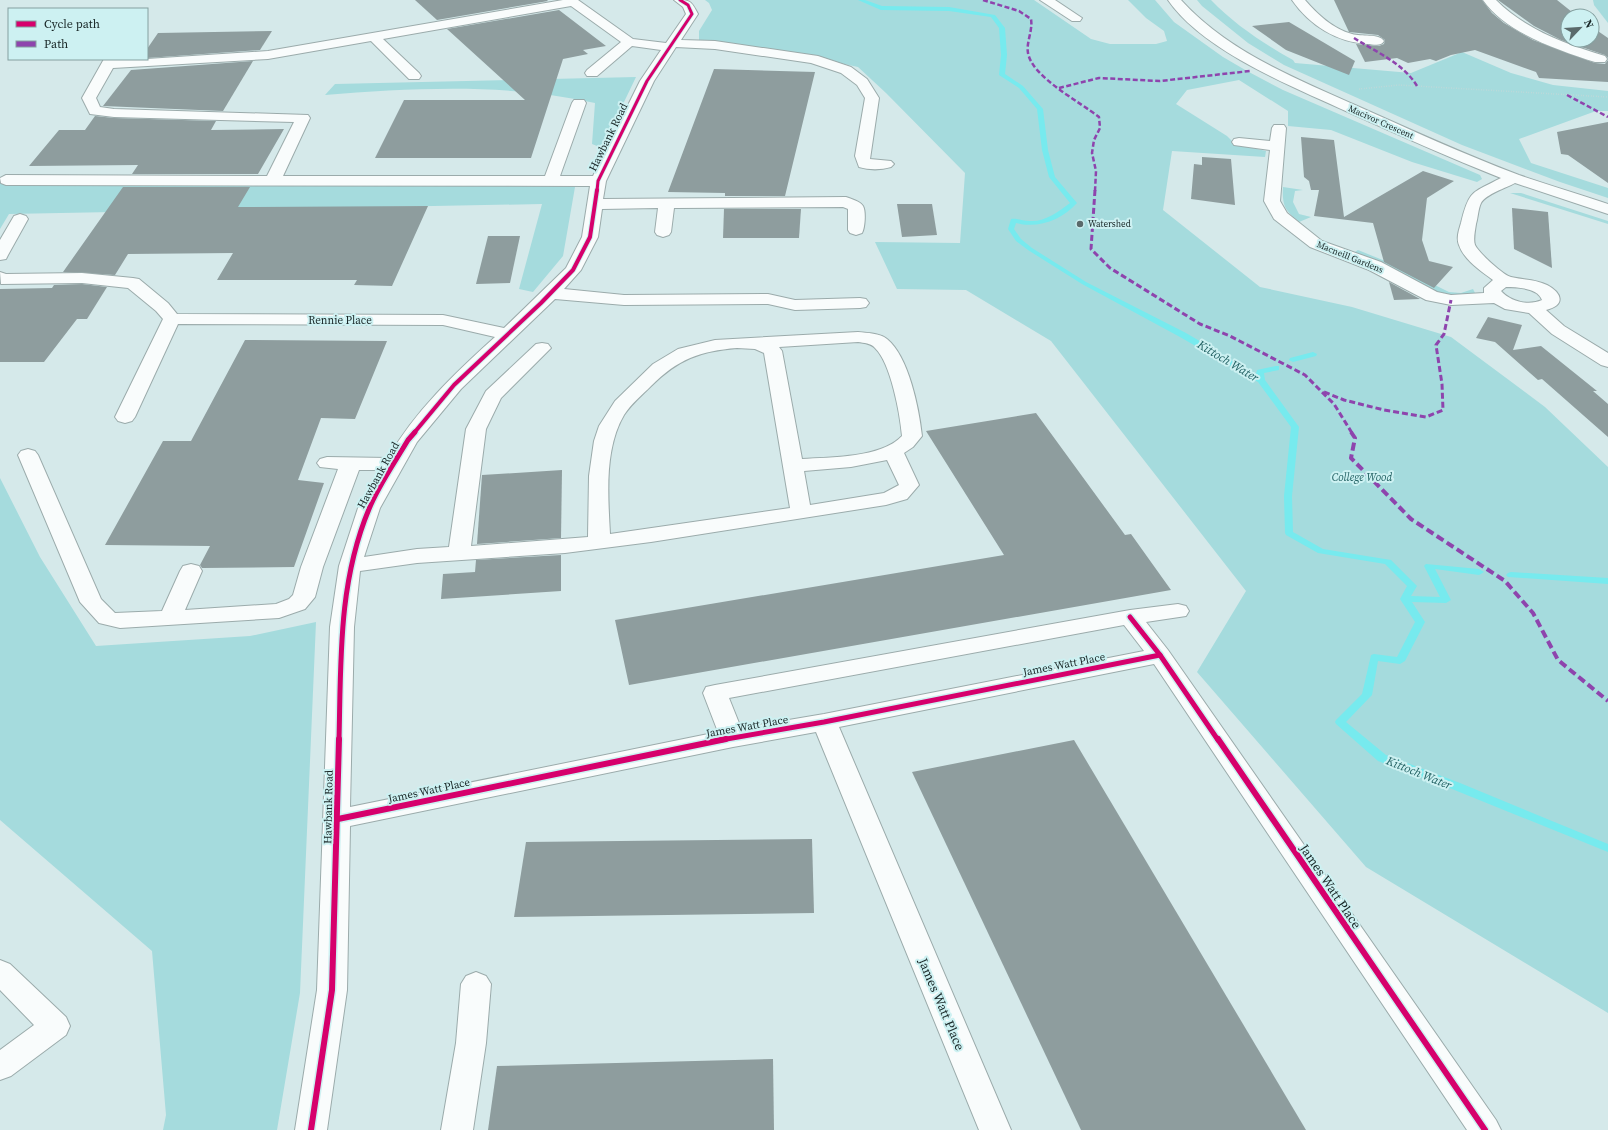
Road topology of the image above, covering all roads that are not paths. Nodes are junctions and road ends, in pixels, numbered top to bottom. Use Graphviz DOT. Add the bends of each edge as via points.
graph roads {
  1 [pos="680,0"];
  2 [pos="1046,0"];
  3 [pos="1174,0"];
  4 [pos="1298,0"];
  5 [pos="1489,0"];
  6 [pos="572,1"];
  7 [pos="1076,18"];
  8 [pos="374,37"];
  9 [pos="1347,37"];
  10 [pos="1378,41"];
  11 [pos="628,42"];
  12 [pos="1333,44"];
  13 [pos="672,45"];
  14 [pos="1571,50"];
  15 [pos="1550,56"];
  16 [pos="1600,59"];
  17 [pos="109,62"];
  18 [pos="592,73"];
  19 [pos="414,76"];
  20 [pos="579,102"];
  21 [pos="1279,128"];
  22 [pos="1240,142"];
  23 [pos="1277,146"];
  24 [pos="886,164"];
  25 [pos="1514,178"];
  26 [pos="6,180"];
  27 [pos="273,180"];
  28 [pos="551,181"];
  29 [pos="598,182"];
  30 [pos="668,203"];
  31 [pos="595,204"];
  32 [pos="1608,209"];
  33 [pos="20,219"];
  34 [pos="856,230"];
  35 [pos="663,232"];
  36 [pos="0,255"];
  37 [pos="0,277"];
  38 [pos="1506,282"];
  39 [pos="550,293"];
  40 [pos="1496,298"];
  41 [pos="860,303"];
  42 [pos="1533,308"];
  43 [pos="172,319"];
  44 [pos="507,334"];
  45 [pos="753,343"];
  46 [pos="542,348"];
  47 [pos="1608,361"];
  48 [pos="125,417"];
  49 [pos="893,451"];
  50 [pos="28,455"];
  51 [pos="327,463"];
  52 [pos="351,463"];
  53 [pos="394,464"];
  54 [pos="792,466"];
  55 [pos="801,513"];
  56 [pos="599,542"];
  57 [pos="459,553"];
  58 [pos="350,566"];
  59 [pos="191,571"];
  60 [pos="1178,611"];
  61 [pos="1130,617"];
  62 [pos="170,618"];
  63 [pos="1160,655"];
  64 [pos="824,722"];
  65 [pos="733,738"];
  66 [pos="338,819"];
  67 [pos="0,972"];
  68 [pos="476,984"];
  69 [pos="0,1067"];
  70 [pos="311,1130"];
  71 [pos="457,1130"];
  72 [pos="995,1130"];
  73 [pos="1485,1130"];
  1 -- 13 [label="street, Hawbank Road" via="688,5 692,14"];
  2 -- 7 [label="street"];
  3 -- 25 [label="street, Macivor Crescent" via="1192,20 1218,40 1276,75 1448,152"];
  4 -- 9 [label="street" via="1320,22"];
  5 -- 14 [label="street" via="1522,28"];
  6 -- 8 [label="street"];
  6 -- 11 [label="street"];
  8 -- 17 [label="street" via="268,55"];
  8 -- 19 [label="street"];
  9 -- 10 [label="street"];
  9 -- 12 [label="street"];
  11 -- 13 [label="street"];
  11 -- 18 [label="street"];
  13 -- 24 [label="street" via="715,45 813,59 846,70 862,82 872,98 862,156 864,164"];
  13 -- 29 [label="street, Hawbank Road" via="646,81"];
  14 -- 15 [label="street"];
  14 -- 16 [label="street"];
  17 -- 27 [label="street" via="89,98 95,111 303,118"];
  20 -- 28 [label="street"];
  21 -- 23 [label="street, Macneill Gardens"];
  22 -- 23 [label="street"];
  23 -- 40 [label="street, Macneill Gardens" via="1272,201 1280,216 1316,244 1375,266 1432,296 1451,300"];
  25 -- 32 [label="street, Macivor Crescent"];
  25 -- 38 [label="street" via="1482,194 1474,201 1466,234 1467,245 1478,260"];
  26 -- 27 [label="street"];
  27 -- 28 [label="street"];
  28 -- 29 [label="street"];
  29 -- 31 [label="street, Hawbank Road"];
  30 -- 31 [label="street"];
  30 -- 34 [label="street" via="846,202 856,208"];
  30 -- 35 [label="street"];
  31 -- 39 [label="street, Hawbank Road" via="590,237 573,270"];
  33 -- 36 [label="street"];
  37 -- 43 [label="street" via="82,278 133,283 162,307"];
  38 -- 40 [label="street" via="1493,288 1492,292"];
  38 -- 42 [label="street" via="1533,285 1550,296 1551,302"];
  39 -- 41 [label="street" via="624,300 768,299 795,305"];
  39 -- 44 [label="street, Hawbank Road"];
  40 -- 42 [label="street" via="1513,306"];
  42 -- 47 [label="street" via="1558,330"];
  43 -- 44 [label="street, Rennie Place" via="443,320"];
  43 -- 48 [label="street"];
  44 -- 53 [label="street, Hawbank Road" via="454,385 408,440"];
  45 -- 49 [label="street" via="858,337 871,338 881,344 893,359 911,419 912,436 904,445"];
  45 -- 54 [label="street" via="766,345 774,350"];
  45 -- 56 [label="street" via="708,346 671,358 656,369 614,414 605,438 600,468"];
  46 -- 57 [label="street" via="493,395 476,429"];
  49 -- 54 [label="street" via="869,457"];
  49 -- 55 [label="street" via="909,485 898,496"];
  50 -- 62 [label="street" via="91,602 107,618 120,621"];
  51 -- 52 [label="street"];
  52 -- 53 [label="street"];
  52 -- 62 [label="street" via="312,567 304,597 297,604 279,611"];
  53 -- 58 [label="street, Hawbank Road" via="369,508"];
  54 -- 55 [label="street"];
  55 -- 56 [label="street"];
  56 -- 57 [label="street"];
  57 -- 58 [label="street"];
  58 -- 66 [label="street, Hawbank Road" via="342,627"];
  59 -- 62 [label="street"];
  60 -- 61 [label="street, James Watt Place"];
  61 -- 63 [label="street, James Watt Place"];
  61 -- 65 [label="street, James Watt Place" via="715,693"];
  63 -- 64 [label="street, James Watt Place"];
  63 -- 73 [label="street, James Watt Place"];
  64 -- 65 [label="street, James Watt Place"];
  64 -- 72 [label="street, James Watt Place"];
  65 -- 66 [label="street, James Watt Place"];
  66 -- 70 [label="street, Hawbank Road" via="332,990"];
  67 -- 69 [label="street" via="55,1026"];
  68 -- 71 [label="street" via="471,1043"];
}
